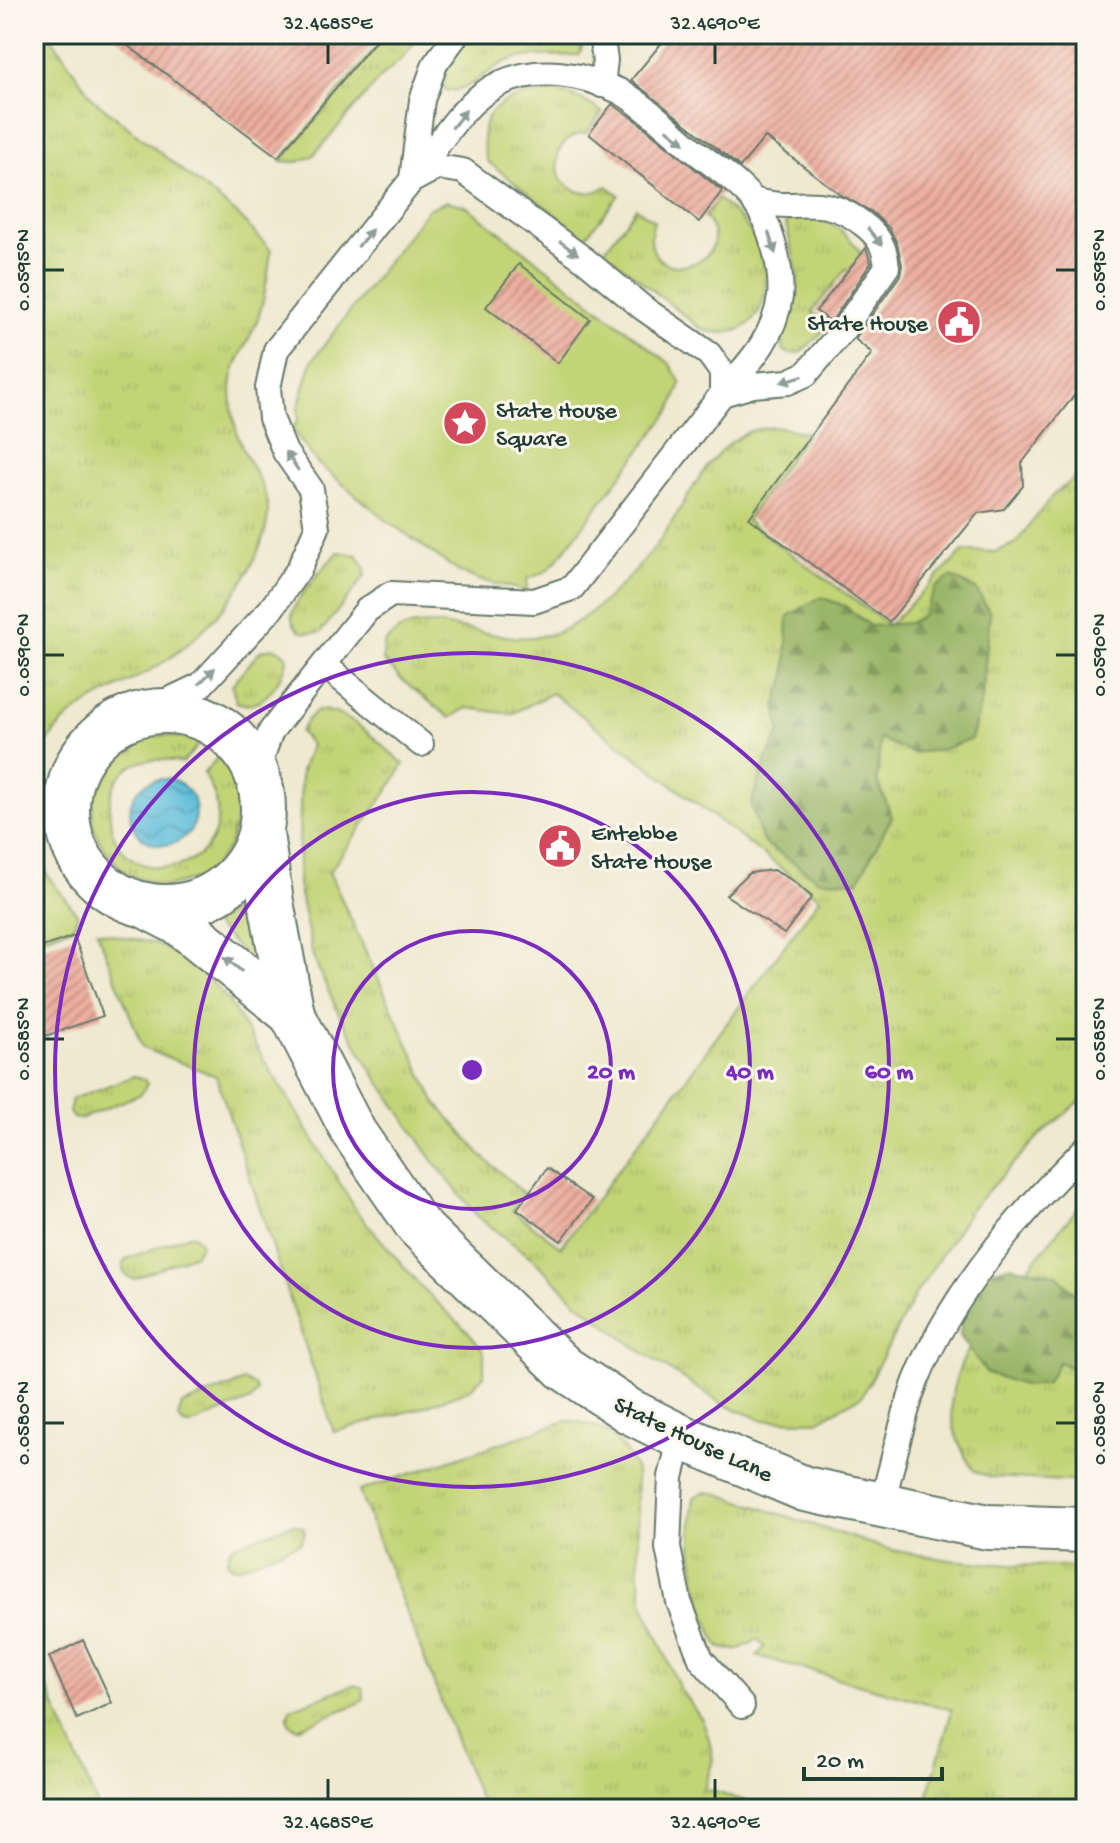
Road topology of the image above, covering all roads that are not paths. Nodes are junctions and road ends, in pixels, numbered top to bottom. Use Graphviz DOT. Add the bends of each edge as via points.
graph roads {
  1 [pos="457,34"];
  2 [pos="601,34"];
  3 [pos="602,85"];
  4 [pos="411,181"];
  5 [pos="753,200"];
  6 [pos="722,394"];
  7 [pos="324,665"];
  8 [pos="140,714"];
  9 [pos="421,744"];
  10 [pos="256,773"];
  11 [pos="261,834"];
  12 [pos="144,905"];
  13 [pos="292,1014"];
  14 [pos="1086,1148"];
  15 [pos="681,1437"];
  16 [pos="881,1506"];
  17 [pos="1086,1530"];
  18 [pos="742,1706"];
  1 -- 4 [label="lane" via="435,64 422,100"];
  2 -- 3 [label="lane"];
  4 -- 3 [label="lane, one-way" via="473,101 500,83 554,72"];
  3 -- 5 [label="lane, one-way" via="621,92"];
  4 -- 6 [label="lane, one-way" via="437,167 463,171 709,354 722,372"];
  8 -- 4 [label="lane, one-way" via="201,685 271,609 299,569 317,528 311,489 285,452 271,418 268,388 276,350"];
  5 -- 6 [label="lane, one-way" via="775,245 780,293 764,346"];
  5 -- 6 [label="lane, one-way" via="769,205 827,204 850,214 877,234 887,267 806,374"];
  6 -- 7 [label="lane" via="572,588 534,601 391,594 367,610"];
  7 -- 9 [label="lane"];
  7 -- 10 [label="lane" via="271,731"];
  8 -- 10 [label="street" via="176,711 212,722 240,744"];
  8 -- 12 [label="street" via="94,740 69,785 66,811 81,861 119,896"];
  10 -- 11 [label="street" via="264,803"];
  11 -- 12 [label="street" via="244,867 216,893 182,906"];
  11 -- 13 [label="street"];
  13 -- 12 [label="street, one-way" via="181,924"];
  13 -- 15 [label="street, State House Lane" via="354,1133 418,1226 564,1368 629,1411"];
  14 -- 16 [label="lane" via="995,1249 947,1320 916,1381"];
  15 -- 16 [label="street, State House Lane" via="805,1489"];
  15 -- 18 [label="lane" via="671,1477 668,1548 679,1602 701,1659"];
  16 -- 17 [label="street, State House Lane" via="988,1527"];
}
